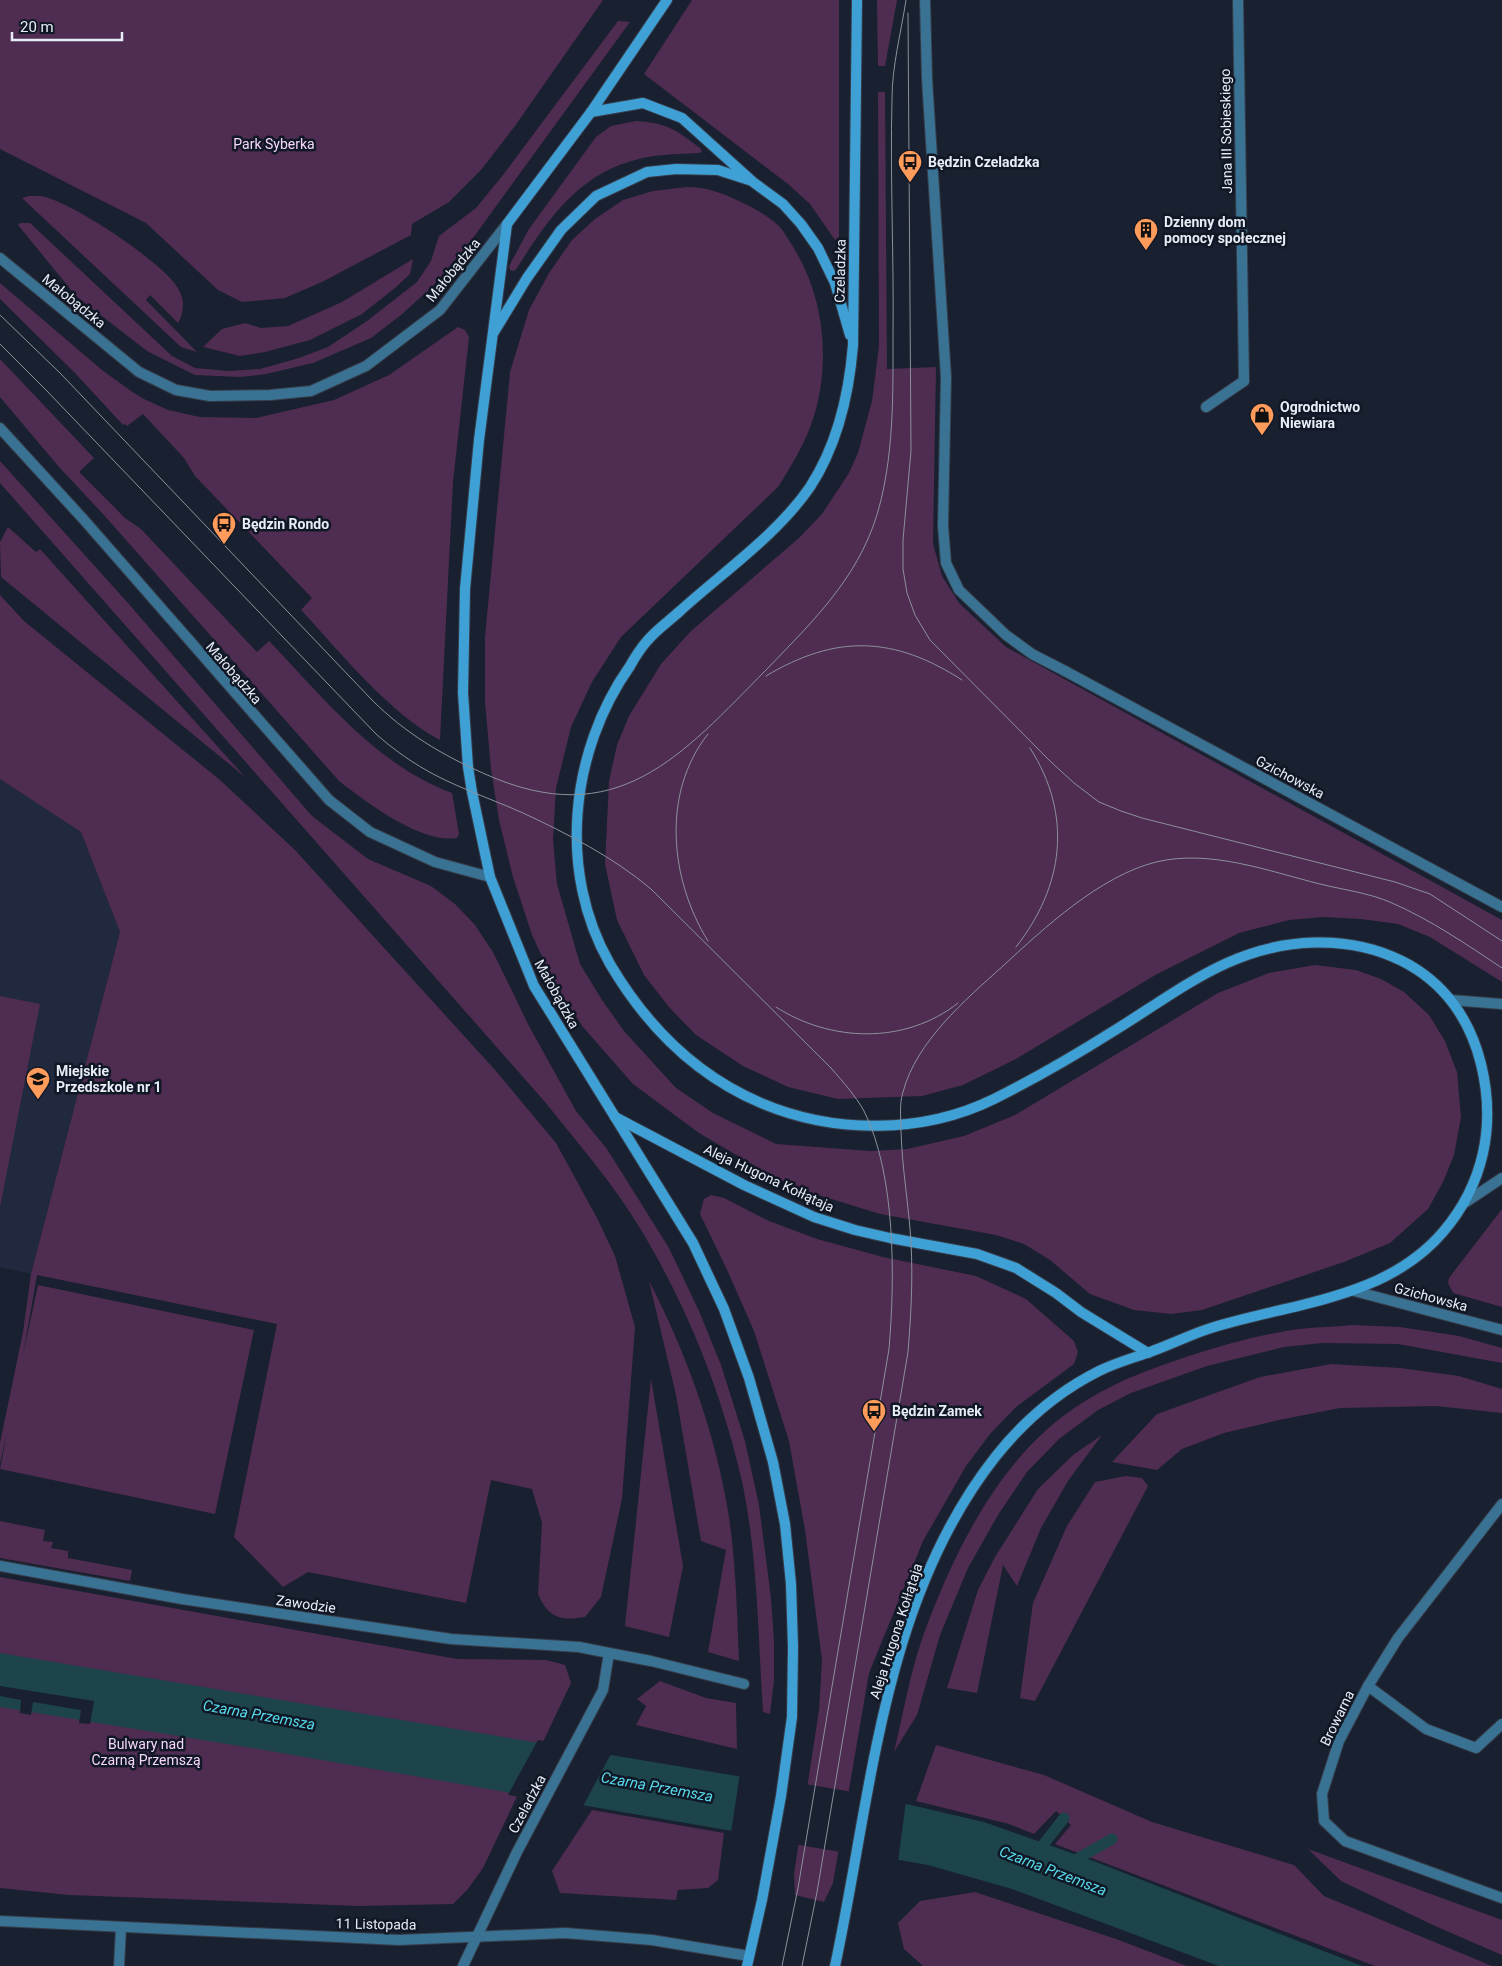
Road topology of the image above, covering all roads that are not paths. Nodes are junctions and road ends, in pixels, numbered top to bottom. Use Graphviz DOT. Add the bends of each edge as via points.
graph roads {
  1 [pos="667,0"];
  2 [pos="857,0"];
  3 [pos="924,0"];
  4 [pos="1238,0"];
  5 [pos="591,112"];
  6 [pos="753,182"];
  7 [pos="507,224"];
  8 [pos="0,258"];
  9 [pos="491,337"];
  10 [pos="853,345"];
  11 [pos="1206,407"];
  12 [pos="0,428"];
  13 [pos="490,877"];
  14 [pos="1502,907"];
  15 [pos="1451,1000"];
  16 [pos="1502,1004"];
  17 [pos="614,1117"];
  18 [pos="1502,1178"];
  19 [pos="1466,1202"];
  20 [pos="1354,1291"];
  21 [pos="1502,1330"];
  22 [pos="1148,1353"];
  23 [pos="1502,1504"];
  24 [pos="0,1566"];
  25 [pos="609,1653"];
  26 [pos="744,1684"];
  27 [pos="1368,1686"];
  28 [pos="1502,1724"];
  29 [pos="1502,1898"];
  30 [pos="0,1922"];
  31 [pos="121,1928"];
  32 [pos="478,1936"];
  33 [pos="748,1961"];
  34 [pos="119,1966"];
  35 [pos="464,1966"];
  36 [pos="834,1966"];
  1 -- 5 [label="main road"];
  2 -- 10 [label="main road, Czeladzka"];
  3 -- 14 [label="street, Gzichowska" via="946,377 943,526 946,564 959,590 1006,635 1032,654"];
  4 -- 11 [label="street, Jana III Sobieskiego" via="1244,381"];
  5 -- 6 [label="main road, Czeladzka" via="643,103 682,118"];
  5 -- 7 [label="main road"];
  6 -- 9 [label="main road, Czeladzka" via="718,170 676,169 648,172 596,196 561,230"];
  6 -- 10 [label="main road, Czeladzka" via="783,204 818,248 835,283"];
  7 -- 8 [label="street, Małobądzka" via="440,310 366,366 310,392 270,395 210,396 176,390 139,372"];
  7 -- 9 [label="main road, Małobądzka"];
  9 -- 13 [label="main road, Małobądzka" via="465,589 463,693 471,784"];
  10 -- 15 [label="main road" via="842,417 827,456 810,487 783,521 648,640 615,687 592,738 578,796 576,840 588,912 599,944 620,981 662,1036 700,1069 757,1102 787,1113 870,1126 952,1116 991,1101 1228,962 1265,949 1325,942 1375,950 1408,964"];
  12 -- 13 [label="street, Małobądzka" via="329,800 370,832 435,862"];
  13 -- 17 [label="main road, Małobądzka" via="534,986"];
  15 -- 16 [label="street"];
  15 -- 19 [label="main road" via="1473,1036 1486,1087 1489,1116 1479,1168"];
  17 -- 22 [label="main road, Aleja Hugona Kołłątaja" via="744,1185 814,1217 874,1234 977,1254 1016,1268"];
  17 -- 33 [label="main road" via="693,1243 724,1308 749,1378 773,1462 785,1524 791,1584 792,1716 781,1796"];
  18 -- 19 [label="street"];
  19 -- 20 [label="main road" via="1438,1238 1415,1258"];
  20 -- 21 [label="street, Gzichowska"];
  20 -- 22 [label="main road" via="1209,1329"];
  22 -- 36 [label="main road, Aleja Hugona Kołłątaja" via="1104,1368 1059,1394 996,1456 940,1543 917,1601 880,1724"];
  23 -- 27 [label="street, Browarna" via="1398,1638"];
  24 -- 25 [label="street, Zawodzie" via="182,1599 451,1639 579,1647"];
  25 -- 26 [label="street, Zawodzie"];
  25 -- 32 [label="street, Czeladzka" via="603,1690 517,1852"];
  27 -- 28 [label="street" via="1426,1729 1476,1748"];
  27 -- 29 [label="street, Browarna" via="1338,1741 1322,1794 1324,1821 1345,1841"];
  30 -- 31 [label="street, 11 Listopada"];
  31 -- 32 [label="street, 11 Listopada" via="399,1940"];
  31 -- 34 [label="street"];
  32 -- 33 [label="street, 11 Listopada" via="565,1934 642,1939 692,1945"];
  32 -- 35 [label="street, Czeladzka"];
}
